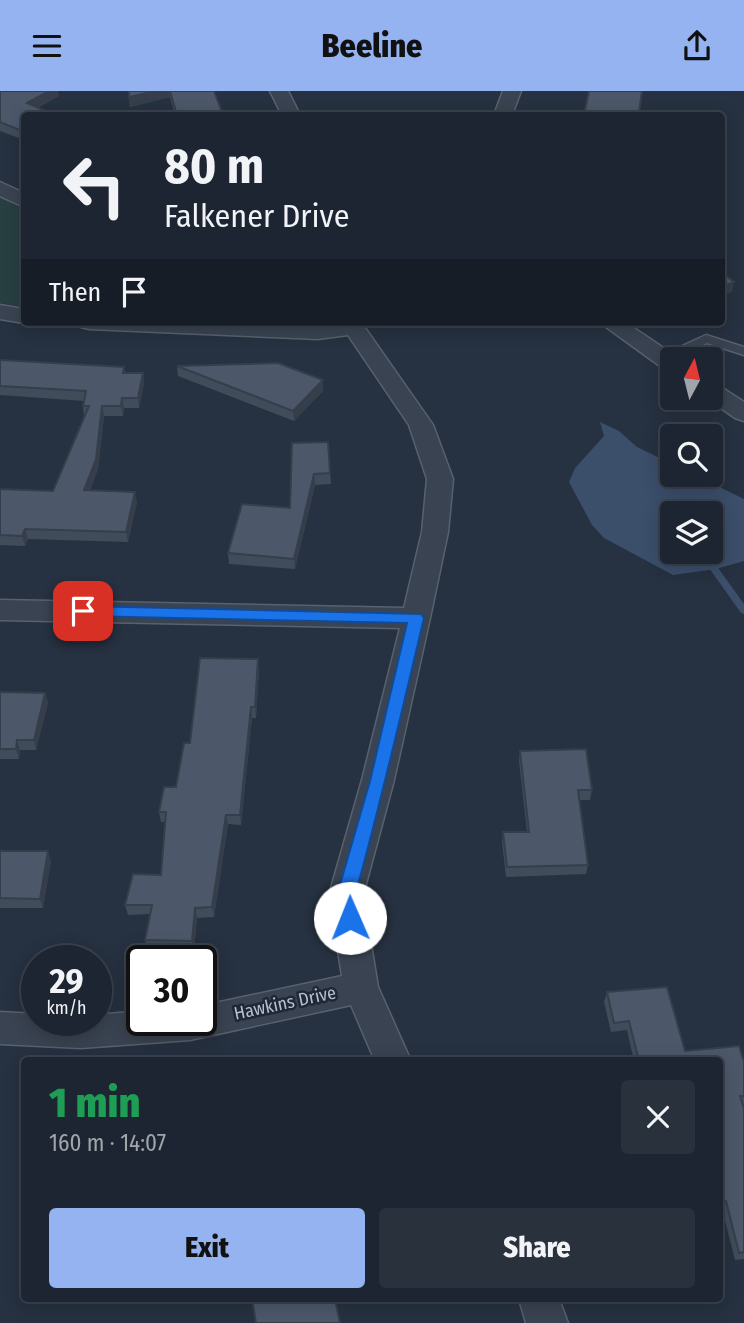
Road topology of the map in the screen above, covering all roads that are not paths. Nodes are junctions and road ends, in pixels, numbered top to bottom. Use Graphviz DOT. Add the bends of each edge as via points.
graph roads {
  1 [pos="279,91"];
  2 [pos="512,91"];
  3 [pos="290,112"];
  4 [pos="504,112"];
  5 [pos="0,188"];
  6 [pos="21,199"];
  7 [pos="0,313"];
  8 [pos="21,316"];
  9 [pos="180,326"];
  10 [pos="347,326"];
  11 [pos="353,326"];
  12 [pos="616,326"];
  13 [pos="691,347"];
  14 [pos="744,351"];
  15 [pos="660,356"];
  16 [pos="723,399"];
  17 [pos="744,413"];
  18 [pos="0,610"];
  19 [pos="416,618"];
  20 [pos="361,986"];
  21 [pos="0,1028"];
  22 [pos="391,1057"];
  23 [pos="539,1302"];
  24 [pos="547,1323"];
  1 -- 3 [label="street"];
  2 -- 4 [label="street"];
  5 -- 6 [label="street"];
  7 -- 8 [label="street"];
  9 -- 10 [label="street" via="317,332"];
  11 -- 19 [label="street" via="421,425 440,479 435,532"];
  12 -- 15 [label="street"];
  13 -- 14 [label="lane" via="706,338"];
  16 -- 17 [label="street"];
  18 -- 19 [label="street"];
  19 -- 20 [label="street" via="346,895"];
  20 -- 21 [label="street, Hawkins Drive" via="190,1024 81,1032"];
  20 -- 22 [label="street"];
  23 -- 24 [label="street"];
}
